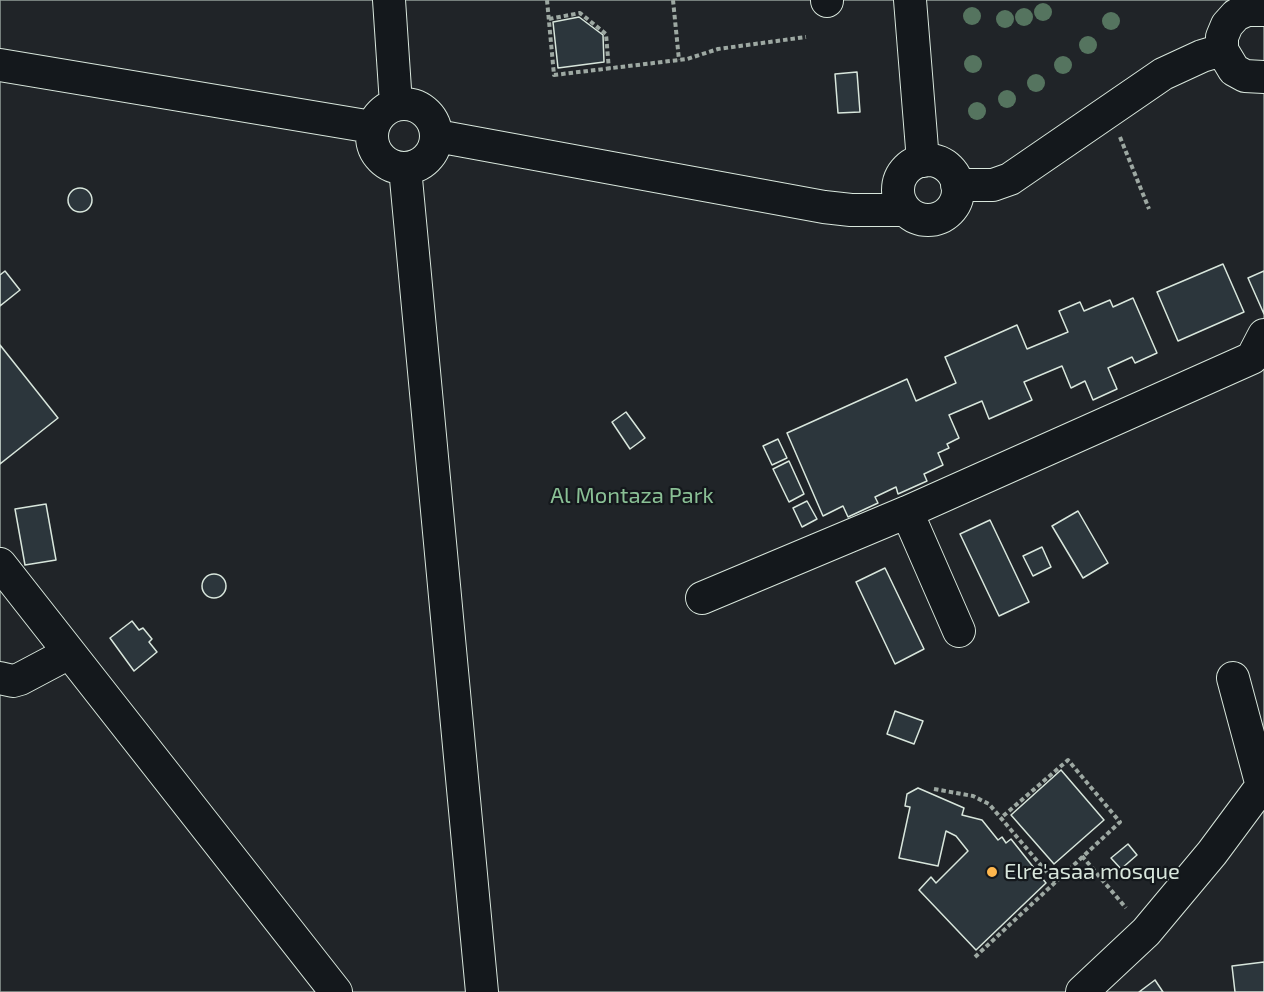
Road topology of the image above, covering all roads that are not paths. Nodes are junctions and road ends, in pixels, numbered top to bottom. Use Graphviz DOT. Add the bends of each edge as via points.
graph roads {
  1 [pos="389,0"];
  2 [pos="910,0"];
  3 [pos="1262,6"];
  4 [pos="1222,50"];
  5 [pos="0,65"];
  6 [pos="1264,76"];
  7 [pos="396,104"];
  8 [pos="372,128"];
  9 [pos="437,136"];
  10 [pos="923,160"];
  11 [pos="405,168"];
  12 [pos="957,185"];
  13 [pos="905,210"];
  14 [pos="1260,353"];
  15 [pos="907,512"];
  16 [pos="0,564"];
  17 [pos="702,598"];
  18 [pos="958,631"];
  19 [pos="69,652"];
  20 [pos="2,677"];
  21 [pos="1233,678"];
  22 [pos="1258,799"];
  23 [pos="336,992"];
  24 [pos="482,992"];
  25 [pos="1082,992"];
  1 -- 7 [label="lane"];
  2 -- 10 [label="lane"];
  3 -- 4 [label="lane" via="1236,15 1222,37"];
  4 -- 6 [label="lane" via="1234,70 1245,76"];
  4 -- 12 [label="lane" via="1172,69 1010,179 993,185"];
  5 -- 8 [label="lane"];
  7 -- 8 [label="lane" via="381,112"];
  7 -- 9 [label="lane" via="420,107 435,124"];
  8 -- 11 [label="lane" via="373,147 379,156 386,163"];
  9 -- 11 [label="lane" via="424,162"];
  9 -- 13 [label="lane" via="824,207"];
  10 -- 12 [label="lane" via="945,166"];
  10 -- 13 [label="lane" via="905,171 900,180 898,191"];
  11 -- 24 [label="lane"];
  12 -- 13 [label="lane" via="957,196 946,215 925,220"];
  14 -- 15 [label="lane"];
  15 -- 17 [label="lane"];
  15 -- 18 [label="lane"];
  16 -- 19 [label="lane"];
  19 -- 20 [label="lane" via="20,679"];
  19 -- 23 [label="lane"];
  21 -- 22 [label="lane"];
  22 -- 25 [label="lane" via="1146,932"];
}
